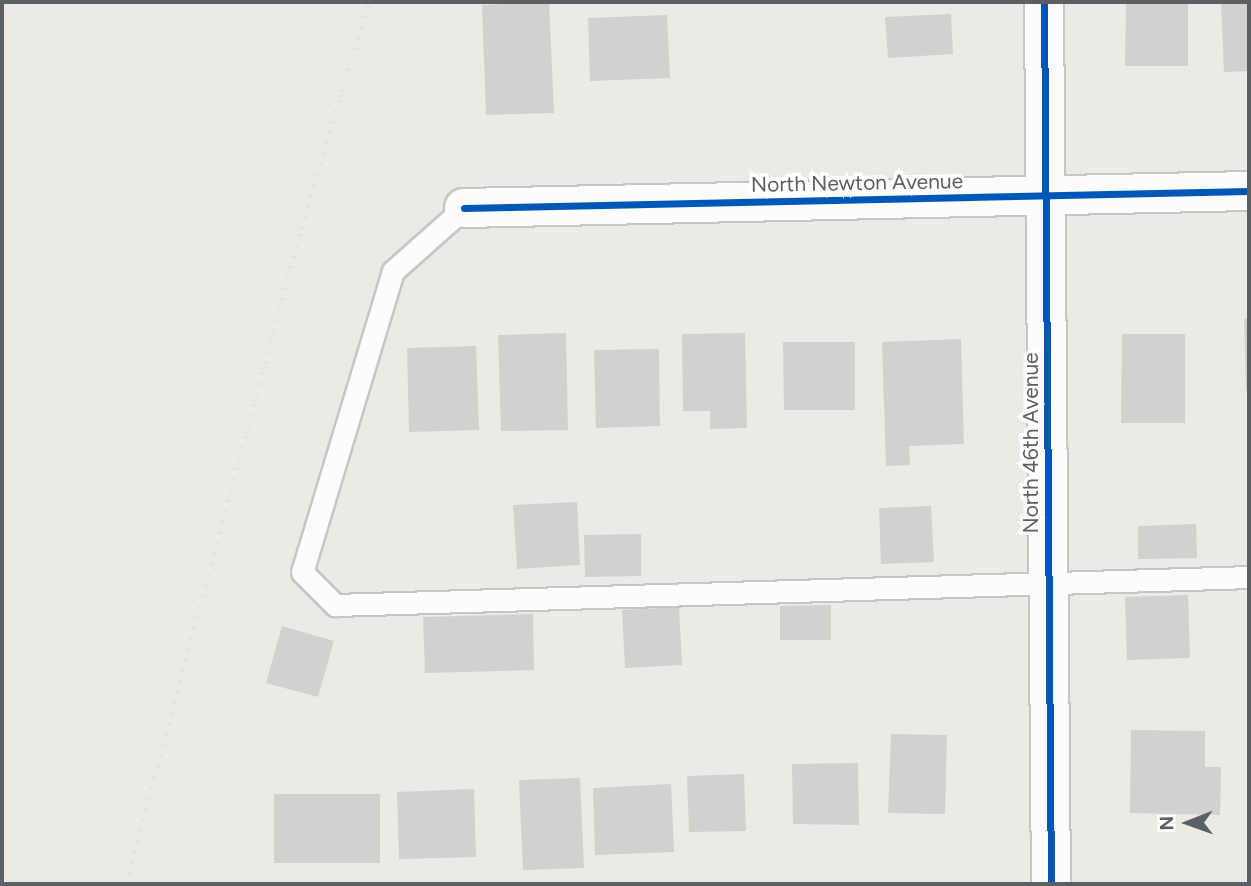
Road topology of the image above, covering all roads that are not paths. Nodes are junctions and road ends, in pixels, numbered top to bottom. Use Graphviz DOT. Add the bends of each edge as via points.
graph roads {
  1 [pos="1044,2"];
  2 [pos="1249,191"];
  3 [pos="1048,197"];
  4 [pos="464,208"];
  5 [pos="1249,577"];
  6 [pos="1050,582"];
  7 [pos="1051,884"];
  1 -- 3 [label="street, North 46th Avenue"];
  2 -- 3 [label="street, North Newton Avenue"];
  3 -- 4 [label="street, North Newton Avenue"];
  3 -- 6 [label="street, North 46th Avenue"];
  4 -- 6 [label="lane" via="393,271 302,572 335,605"];
  5 -- 6 [label="lane"];
  6 -- 7 [label="street, North 46th Avenue"];
}
